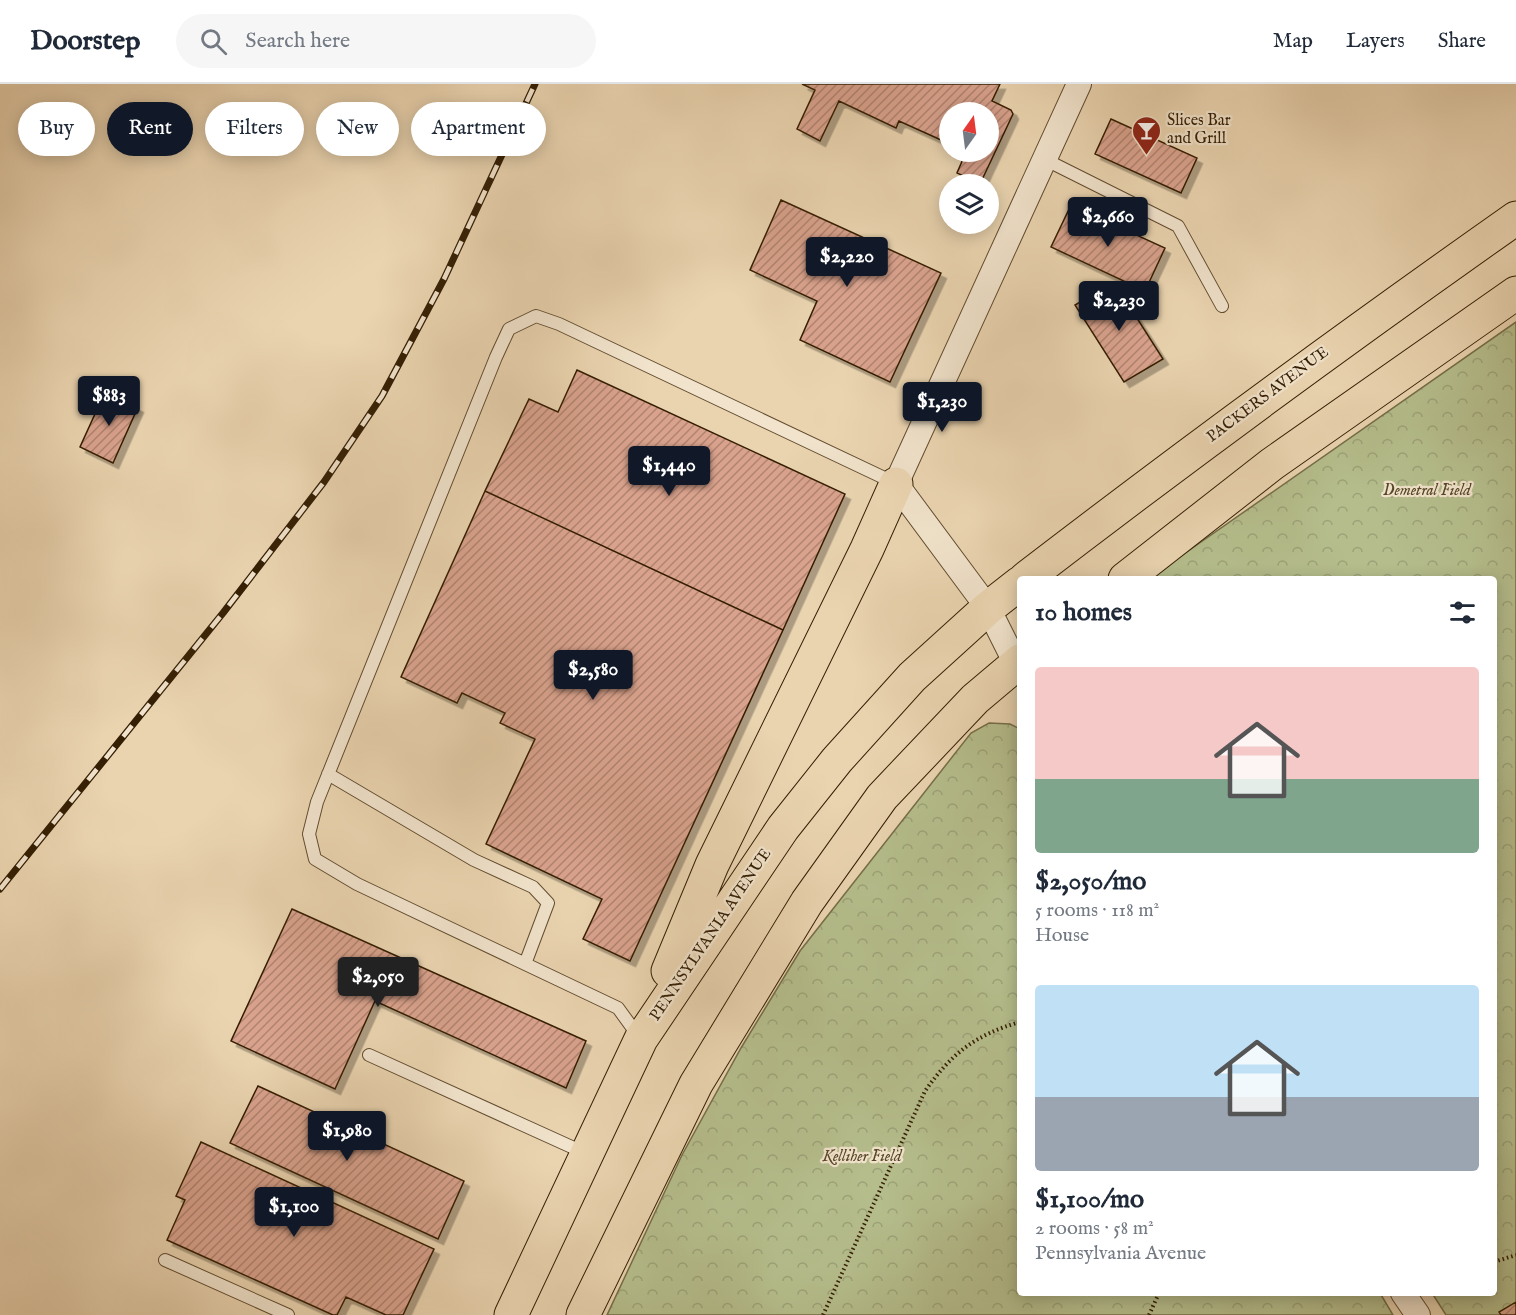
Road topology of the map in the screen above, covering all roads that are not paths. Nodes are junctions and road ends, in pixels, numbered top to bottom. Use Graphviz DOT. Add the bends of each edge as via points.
graph roads {
  1 [pos="1079,84"];
  2 [pos="1044,159"];
  3 [pos="1516,218"];
  4 [pos="1516,292"];
  5 [pos="1222,306"];
  6 [pos="896,484"];
  7 [pos="1029,576"];
  8 [pos="1129,576"];
  9 [pos="1017,585"];
  10 [pos="988,608"];
  11 [pos="1017,664"];
  12 [pos="1017,667"];
  13 [pos="328,774"];
  14 [pos="525,964"];
  15 [pos="641,1039"];
  16 [pos="369,1055"];
  17 [pos="586,1154"];
  18 [pos="165,1260"];
  19 [pos="1406,1296"];
  20 [pos="288,1315"];
  21 [pos="512,1315"];
  22 [pos="583,1315"];
  23 [pos="1418,1315"];
  1 -- 2 [label="street"];
  2 -- 5 [label="lane" via="1178,226"];
  2 -- 6 [label="street"];
  3 -- 7 [label="main road, PACKERS AVENUE" via="1325,353"];
  4 -- 8 [label="main road" via="1272,464"];
  6 -- 10 [label="street"];
  6 -- 13 [label="lane" via="559,324 536,316 509,329"];
  6 -- 15 [label="main road" via="712,865"];
  9 -- 10 [label="main road"];
  10 -- 11 [label="street"];
  10 -- 15 [label="main road, PENNSYLVANIA AVENUE" via="912,677 837,760 783,828"];
  12 -- 22 [label="main road" via="975,699 882,797 807,902 696,1084"];
  13 -- 14 [label="lane" via="474,860 533,887 548,903"];
  13 -- 14 [label="lane" via="309,834 315,859 357,884"];
  14 -- 15 [label="lane" via="618,1008"];
  15 -- 17 [label="main road, PENNSYLVANIA AVENUE"];
  16 -- 17 [label="lane"];
  17 -- 21 [label="main road, PENNSYLVANIA AVENUE"];
  18 -- 20 [label="lane"];
  19 -- 23 [label="street"];
}
